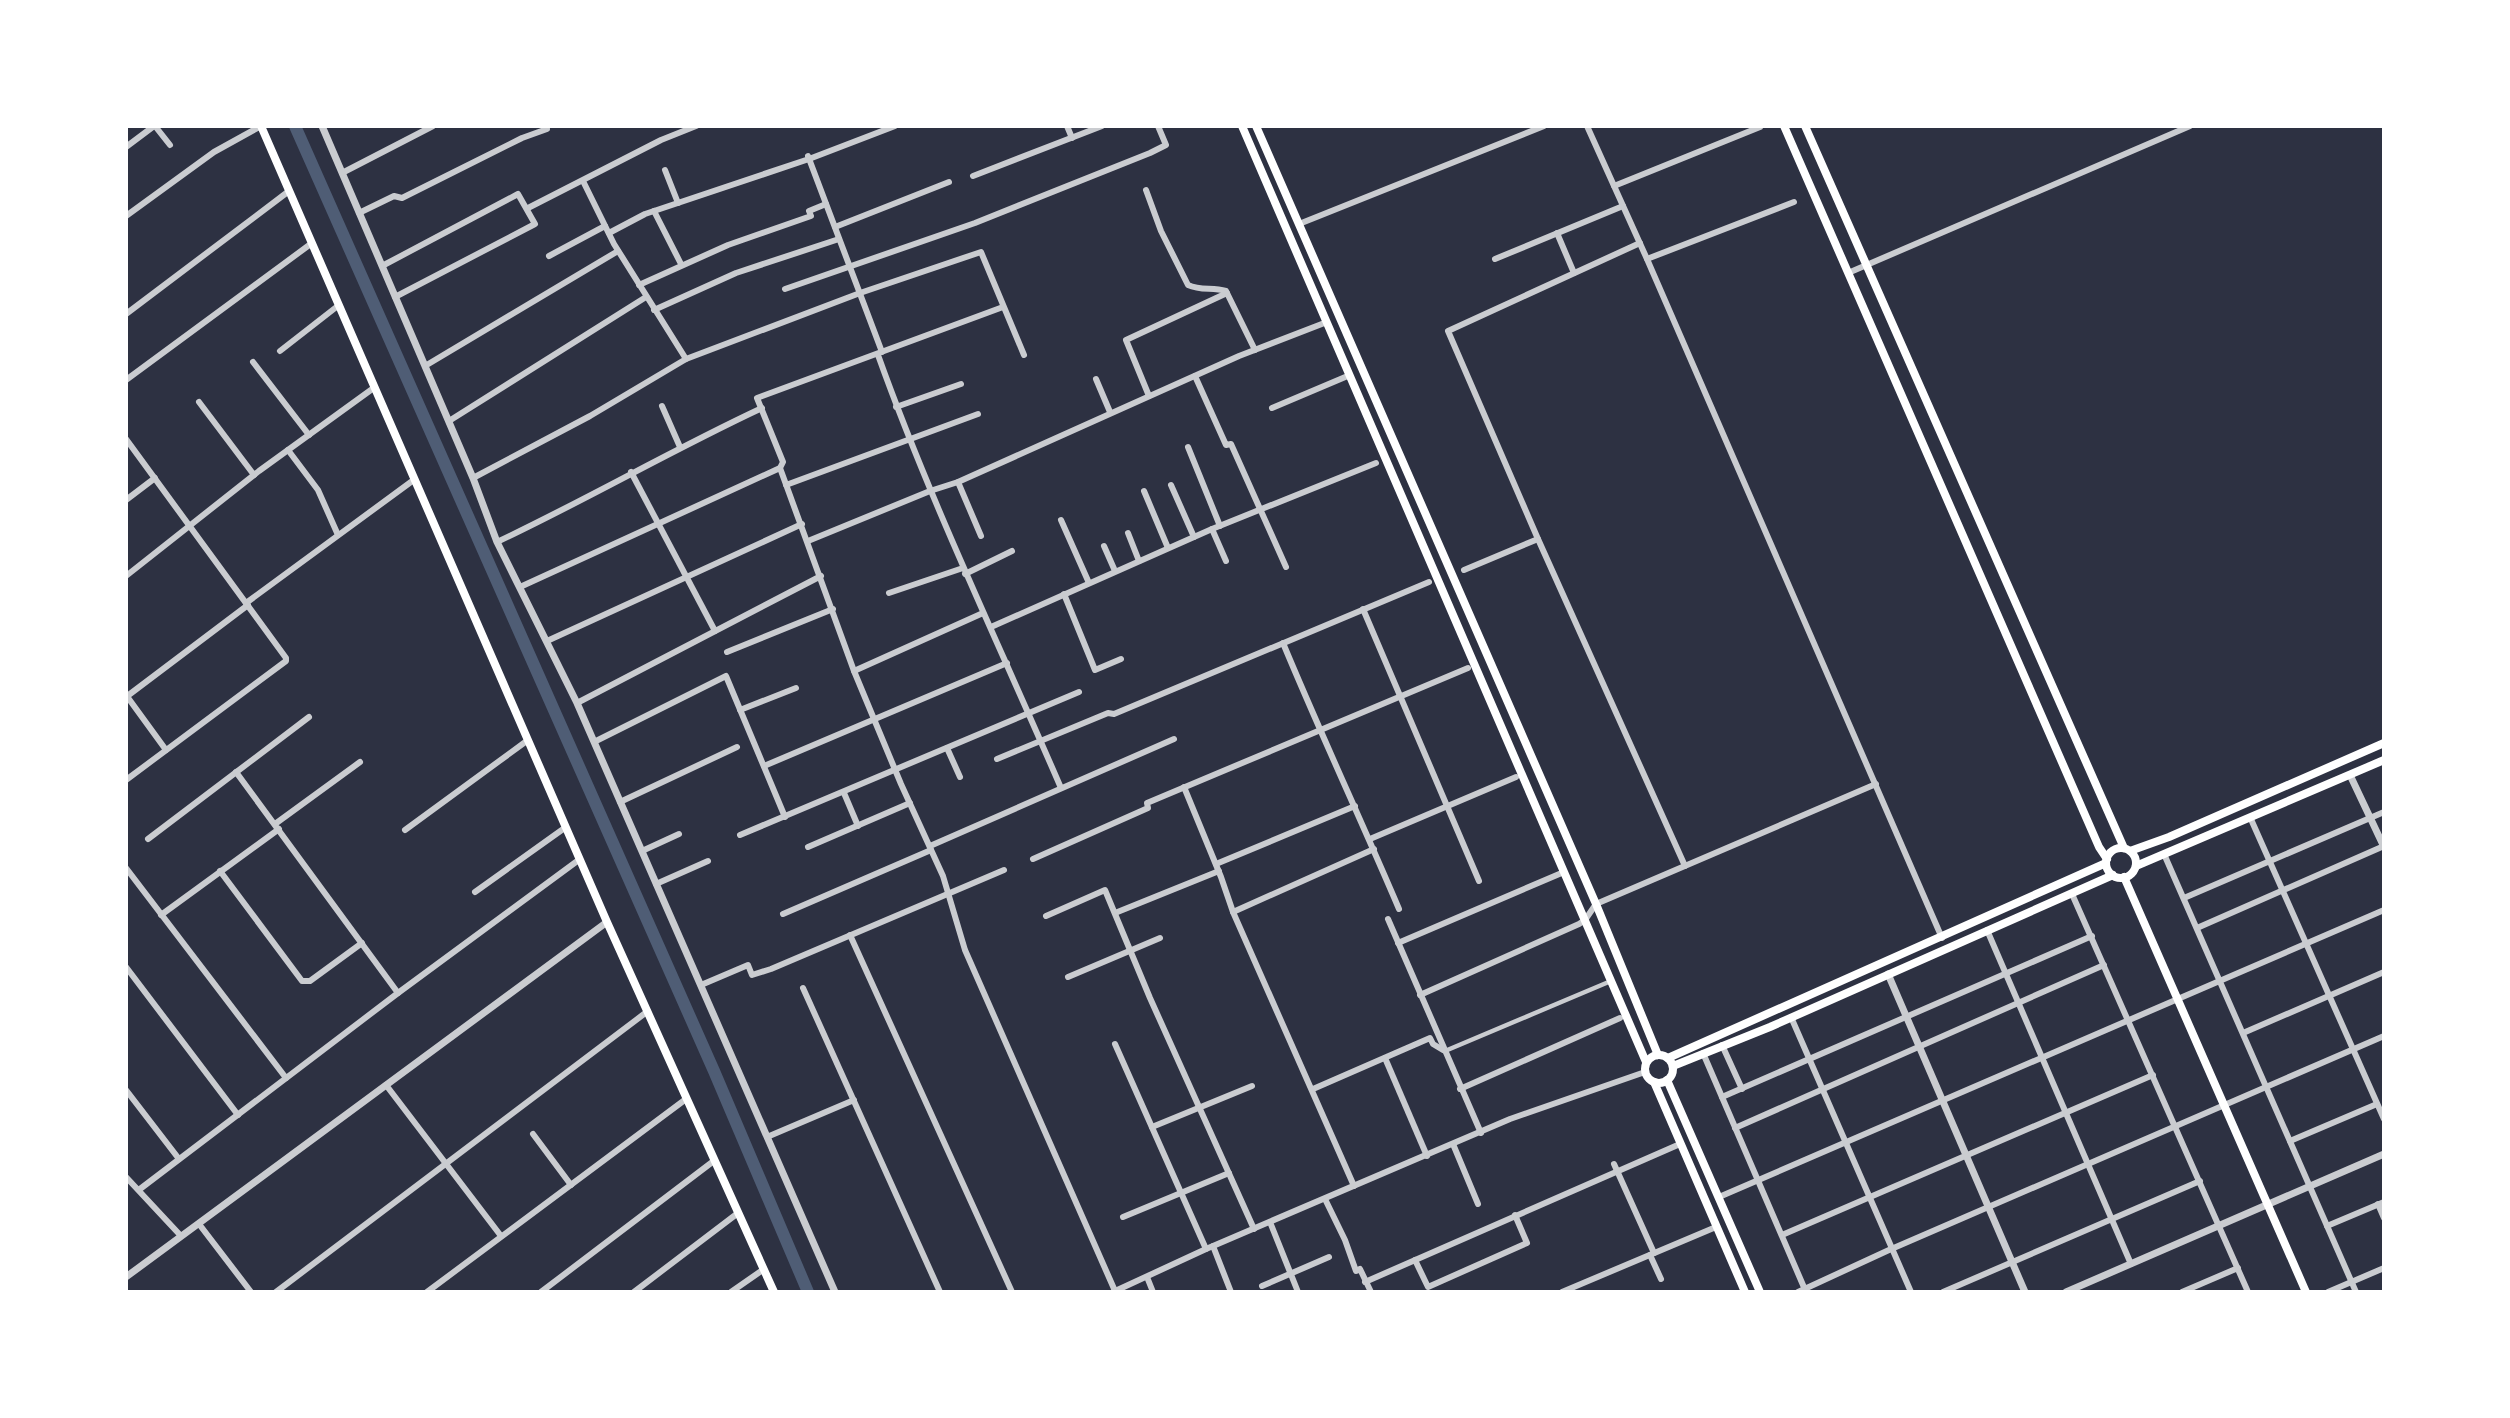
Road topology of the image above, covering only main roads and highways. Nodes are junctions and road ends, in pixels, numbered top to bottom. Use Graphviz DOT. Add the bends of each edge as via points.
graph roads {
  1 [pos="261,126"];
  2 [pos="1242,126"];
  3 [pos="1256,126"];
  4 [pos="1784,126"];
  5 [pos="1805,126"];
  6 [pos="2384,743"];
  7 [pos="2384,760"];
  8 [pos="2127,849"];
  9 [pos="2106,861"];
  10 [pos="2136,866"];
  11 [pos="2113,876"];
  12 [pos="2124,877"];
  13 [pos="1658,1055"];
  14 [pos="1670,1062"];
  15 [pos="1645,1067"];
  16 [pos="1667,1080"];
  17 [pos="1654,1082"];
  18 [pos="774,1292"];
  19 [pos="1745,1292"];
  20 [pos="1760,1292"];
  21 [pos="2306,1292"];
  1 -- 18 [label="main road" via="607,922"];
  2 -- 15 [label="main road"];
  3 -- 13 [label="main road"];
  4 -- 9 [label="main road"];
  5 -- 8 [label="main road"];
  6 -- 8 [label="main road" via="2169,837"];
  7 -- 10 [label="main road"];
  8 -- 9 [label="main road" via="2115,849"];
  8 -- 10 [label="main road"];
  9 -- 11 [label="main road"];
  9 -- 14 [label="main road" via="1737,1026"];
  10 -- 12 [label="main road"];
  11 -- 12 [label="main road"];
  11 -- 14 [label="main road" via="1791,1017"];
  12 -- 21 [label="main road"];
  13 -- 14 [label="main road"];
  13 -- 15 [label="main road"];
  14 -- 16 [label="main road" via="1672,1073"];
  15 -- 17 [label="main road" via="1646,1076"];
  16 -- 17 [label="main road"];
  16 -- 20 [label="main road"];
  17 -- 19 [label="main road"];
}
